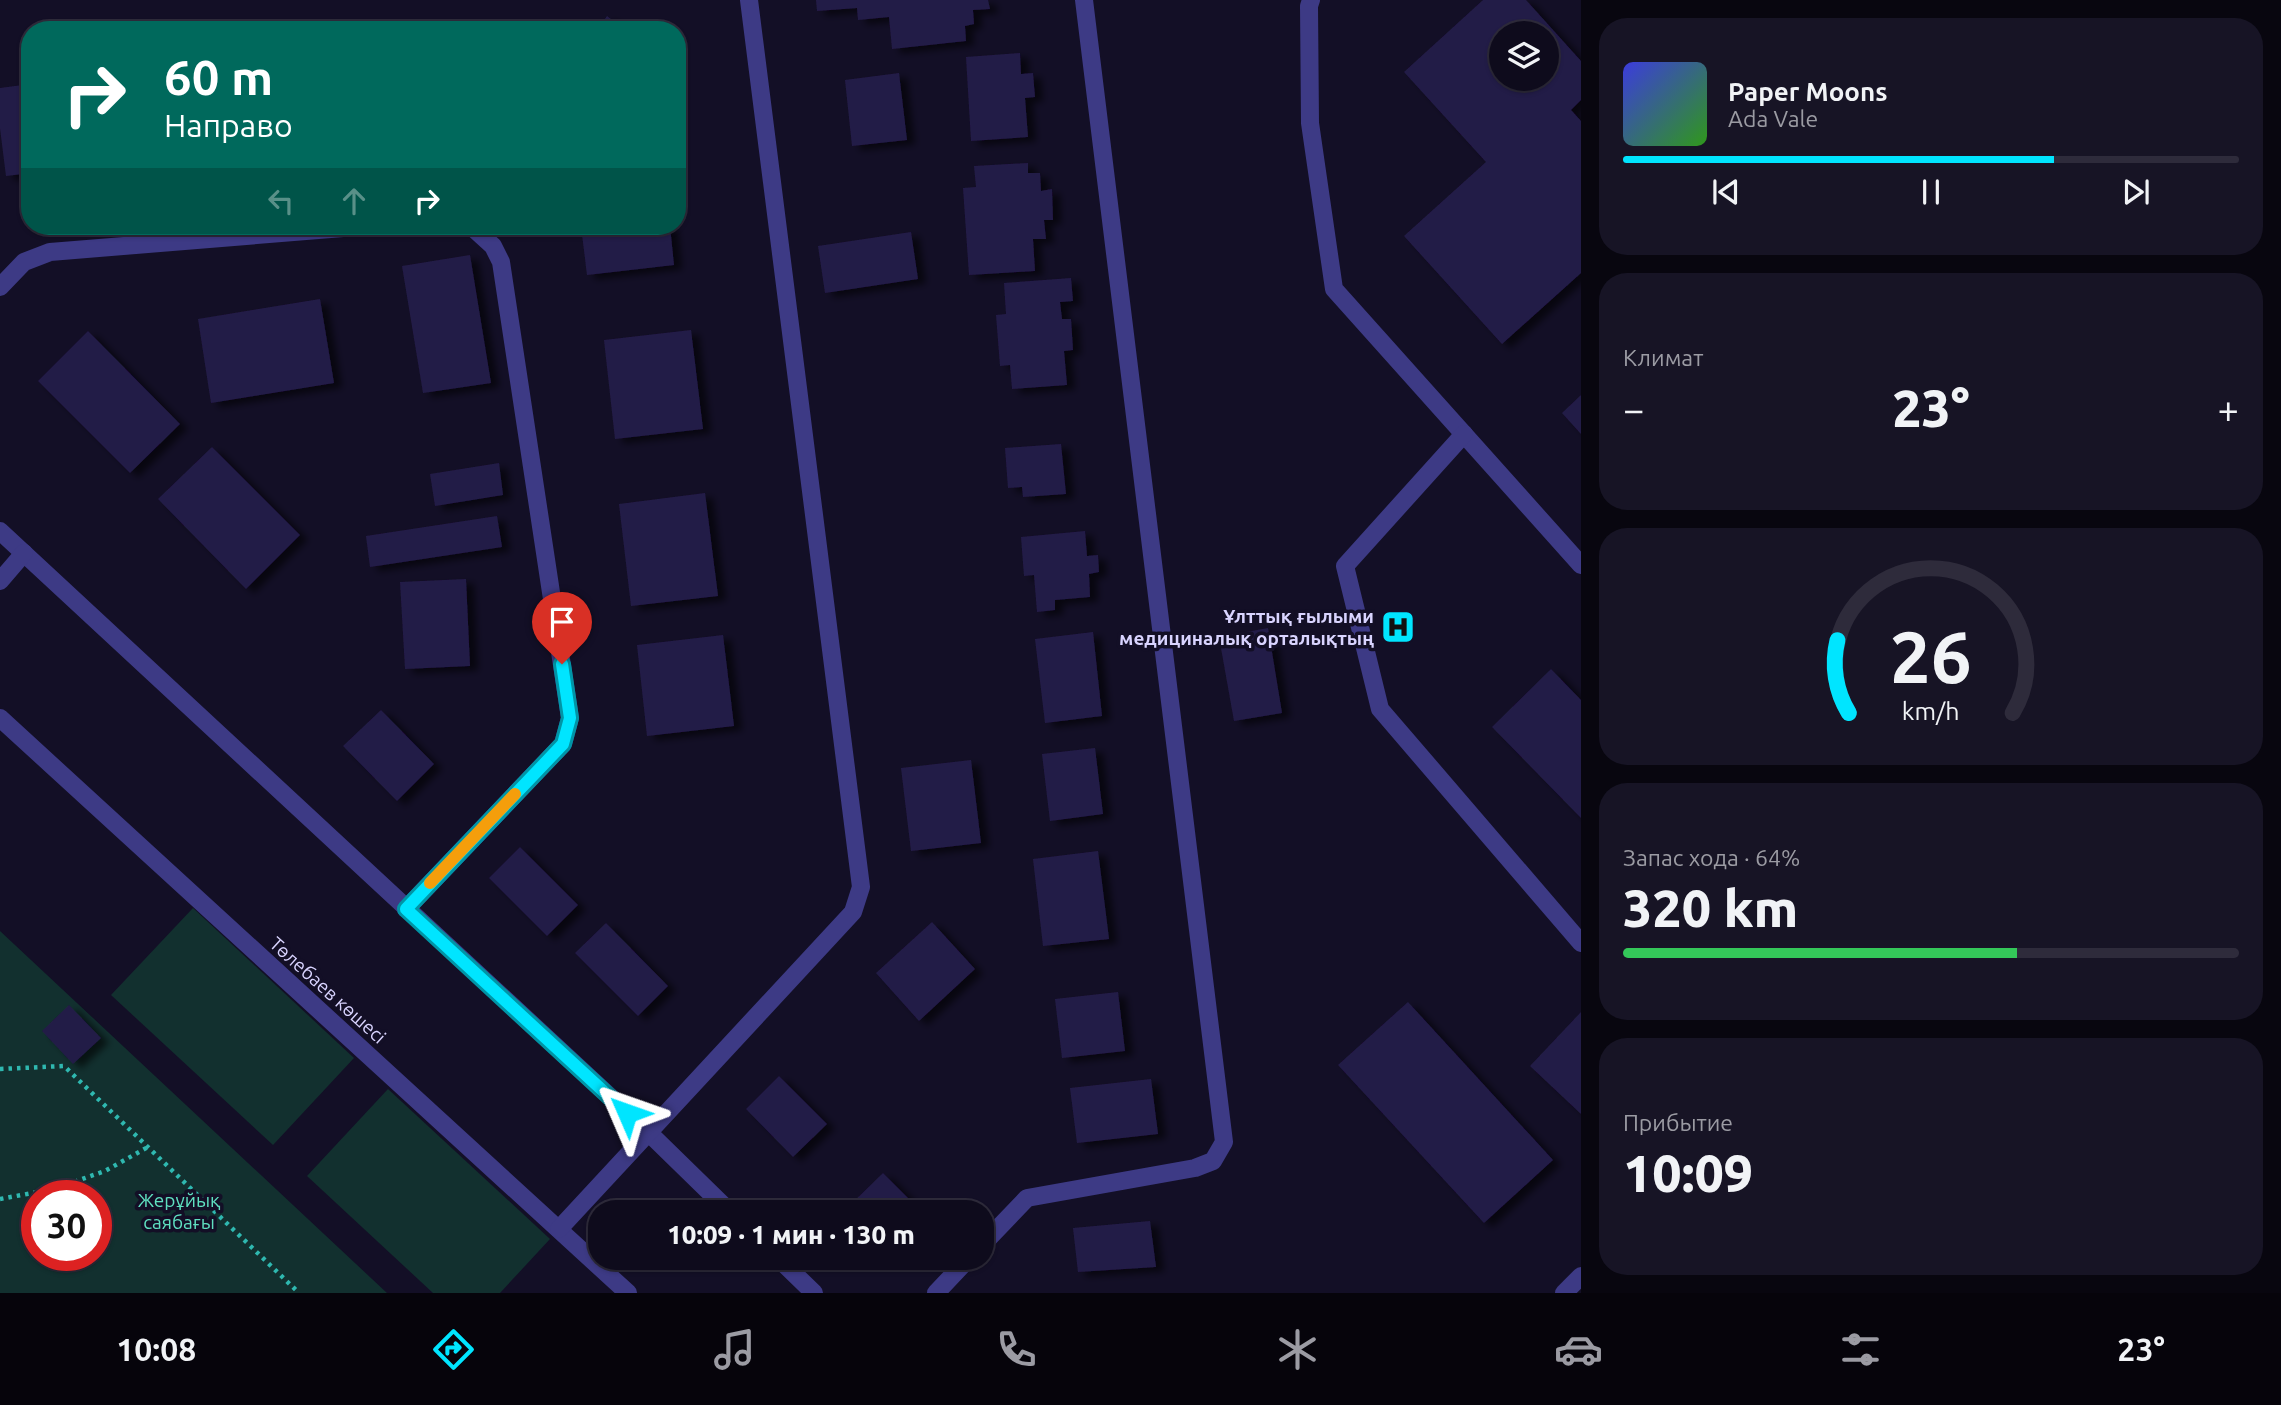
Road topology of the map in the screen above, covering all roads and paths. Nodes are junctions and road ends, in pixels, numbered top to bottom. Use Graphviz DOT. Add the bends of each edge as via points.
graph roads {
  1 [pos="750,0"];
  2 [pos="1084,0"];
  3 [pos="1311,0"];
  4 [pos="258,235"];
  5 [pos="481,235"];
  6 [pos="0,287"];
  7 [pos="1464,434"];
  8 [pos="0,531"];
  9 [pos="24,553"];
  10 [pos="1581,565"];
  11 [pos="0,580"];
  12 [pos="0,718"];
  13 [pos="406,909"];
  14 [pos="1581,943"];
  15 [pos="0,1069"];
  16 [pos="647,1131"];
  17 [pos="148,1147"];
  18 [pos="0,1199"];
  19 [pos="718,1200"];
  20 [pos="559,1229"];
  21 [pos="994,1232"];
  22 [pos="790,1270"];
  23 [pos="958,1270"];
  24 [pos="299,1293"];
  25 [pos="628,1293"];
  26 [pos="814,1293"];
  27 [pos="936,1293"];
  1 -- 16 [label="street" via="861,887 853,912"];
  2 -- 21 [label="street" via="1224,1142 1213,1161 1195,1168 1027,1198"];
  3 -- 7 [label="street" via="1310,123 1334,289"];
  4 -- 6 [label="street" via="50,252 24,262"];
  5 -- 13 [label="street" via="501,262 570,718 563,744"];
  7 -- 10 [label="street"];
  7 -- 14 [label="street" via="1346,566 1380,709"];
  8 -- 9 [label="street"];
  9 -- 11 [label="street"];
  9 -- 13 [label="street"];
  12 -- 20 [label="street, Төлебаев көшесі"];
  13 -- 16 [label="street"];
  15 -- 17 [label="path" via="64,1066"];
  16 -- 19 [label="street"];
  16 -- 20 [label="street"];
  17 -- 18 [label="path" via="105,1171 54,1189"];
  17 -- 24 [label="path"];
  20 -- 25 [label="street, Төлебаев көшесі"];
  22 -- 26 [label="street"];
  23 -- 27 [label="street"];
}
